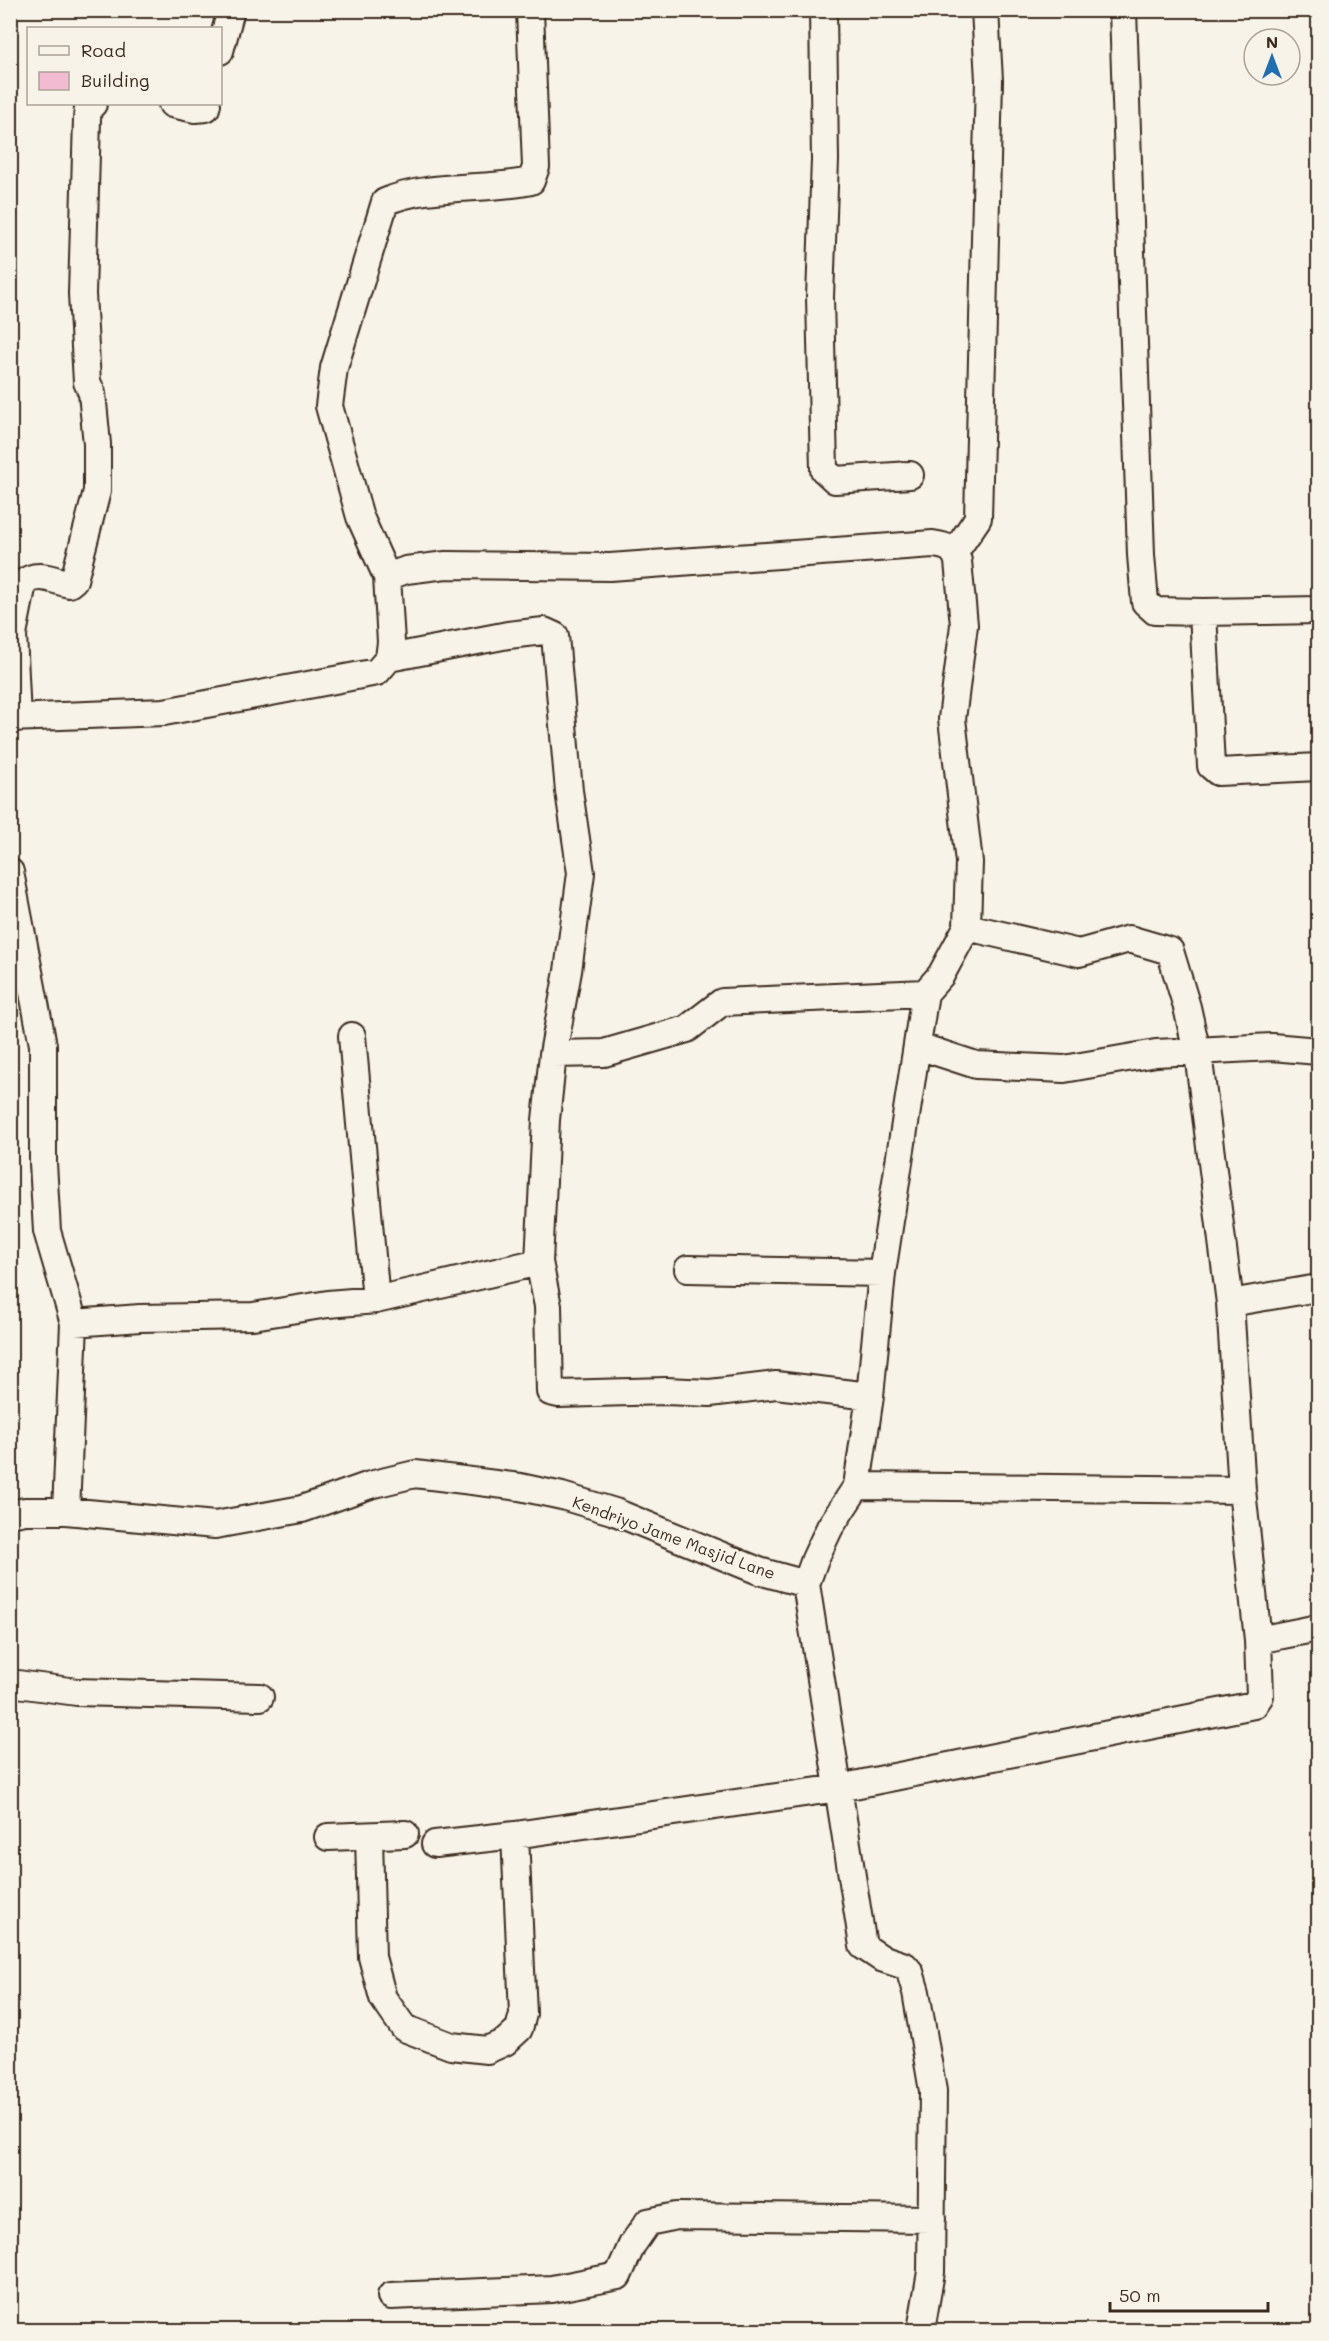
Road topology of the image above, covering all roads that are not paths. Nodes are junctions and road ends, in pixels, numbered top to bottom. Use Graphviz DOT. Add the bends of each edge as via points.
graph roads {
  1 [pos="231,10"];
  2 [pos="530,10"];
  3 [pos="823,10"];
  4 [pos="985,10"];
  5 [pos="1123,10"];
  6 [pos="222,44"];
  7 [pos="92,105"];
  8 [pos="177,105"];
  9 [pos="207,105"];
  10 [pos="910,475"];
  11 [pos="955,552"];
  12 [pos="387,577"];
  13 [pos="1318,610"];
  14 [pos="1203,612"];
  15 [pos="12,634"];
  16 [pos="388,658"];
  17 [pos="14,718"];
  18 [pos="1318,767"];
  19 [pos="10,872"];
  20 [pos="967,927"];
  21 [pos="925,993"];
  22 [pos="352,1036"];
  23 [pos="918,1046"];
  24 [pos="1318,1051"];
  25 [pos="1197,1052"];
  26 [pos="553,1054"];
  27 [pos="539,1262"];
  28 [pos="688,1269"];
  29 [pos="882,1273"];
  30 [pos="1318,1288"];
  31 [pos="376,1300"];
  32 [pos="1230,1303"];
  33 [pos="74,1323"];
  34 [pos="870,1396"];
  35 [pos="857,1486"];
  36 [pos="1242,1490"];
  37 [pos="66,1511"];
  38 [pos="10,1514"];
  39 [pos="807,1584"];
  40 [pos="1318,1628"];
  41 [pos="1258,1640"];
  42 [pos="10,1683"];
  43 [pos="260,1696"];
  44 [pos="839,1788"];
  45 [pos="405,1834"];
  46 [pos="515,1835"];
  47 [pos="369,1836"];
  48 [pos="328,1838"];
  49 [pos="435,1844"];
  50 [pos="932,2220"];
  51 [pos="391,2296"];
  52 [pos="921,2331"];
  1 -- 6 [label="street"];
  2 -- 12 [label="street" via="536,167 531,181 404,193 385,202 334,368 329,406 360,517"];
  3 -- 10 [label="street" via="825,160 820,297 824,470 835,480"];
  4 -- 11 [label="street" via="989,80 978,518"];
  5 -- 14 [label="street" via="1145,602 1155,611"];
  7 -- 15 [label="street" via="87,119 82,294 87,382 92,393 97,444 97,491 74,580 69,584 39,576 23,583"];
  8 -- 9 [label="street" via="195,109"];
  11 -- 12 [label="street" via="948,546 933,544 610,567 446,565 406,570"];
  11 -- 20 [label="street" via="964,626 952,719 969,862"];
  12 -- 16 [label="street" via="391,642"];
  13 -- 14 [label="street"];
  14 -- 18 [label="street" via="1211,766 1218,772"];
  15 -- 17 [label="street"];
  16 -- 17 [label="street" via="377,672 164,712"];
  16 -- 26 [label="street" via="508,635 544,631 555,636 581,873"];
  19 -- 33 [label="street" via="42,1045 47,1232"];
  20 -- 21 [label="street" via="941,975"];
  20 -- 25 [label="street" via="1079,953 1129,939 1170,951"];
  21 -- 23 [label="street"];
  21 -- 26 [label="street" via="722,1002 687,1029 604,1053"];
  22 -- 31 [label="street"];
  23 -- 25 [label="street" via="976,1065 1064,1069 1156,1053"];
  23 -- 29 [label="street"];
  24 -- 25 [label="street" via="1272,1047"];
  25 -- 32 [label="street"];
  26 -- 27 [label="street"];
  27 -- 31 [label="street"];
  27 -- 34 [label="street" via="548,1306 550,1392 710,1393 776,1385"];
  28 -- 29 [label="street"];
  29 -- 34 [label="street"];
  30 -- 32 [label="street"];
  31 -- 33 [label="street" via="253,1316"];
  32 -- 36 [label="street"];
  33 -- 37 [label="street"];
  34 -- 35 [label="street"];
  35 -- 36 [label="street"];
  35 -- 39 [label="street" via="830,1527"];
  36 -- 41 [label="street"];
  37 -- 38 [label="street, Kendriyo Jame Masjid Lane"];
  37 -- 39 [label="street, Kendriyo Jame Masjid Lane" via="215,1525 302,1509 415,1474 520,1486 562,1496 615,1512 759,1571"];
  39 -- 44 [label="street"];
  40 -- 41 [label="street"];
  41 -- 44 [label="street" via="1260,1696 1254,1705"];
  42 -- 43 [label="street" via="77,1692"];
  44 -- 46 [label="street"];
  44 -- 50 [label="street" via="863,1946 881,1958 905,1965 916,1992 933,2091"];
  45 -- 47 [label="street"];
  46 -- 47 [label="street" via="523,2014 519,2029 505,2042 487,2050 451,2046 404,2028 383,1998 372,1957"];
  46 -- 49 [label="street"];
  47 -- 48 [label="street"];
  50 -- 51 [label="street" via="677,2216 648,2222 618,2276 552,2289"];
  50 -- 52 [label="street" via="931,2272"];
}
